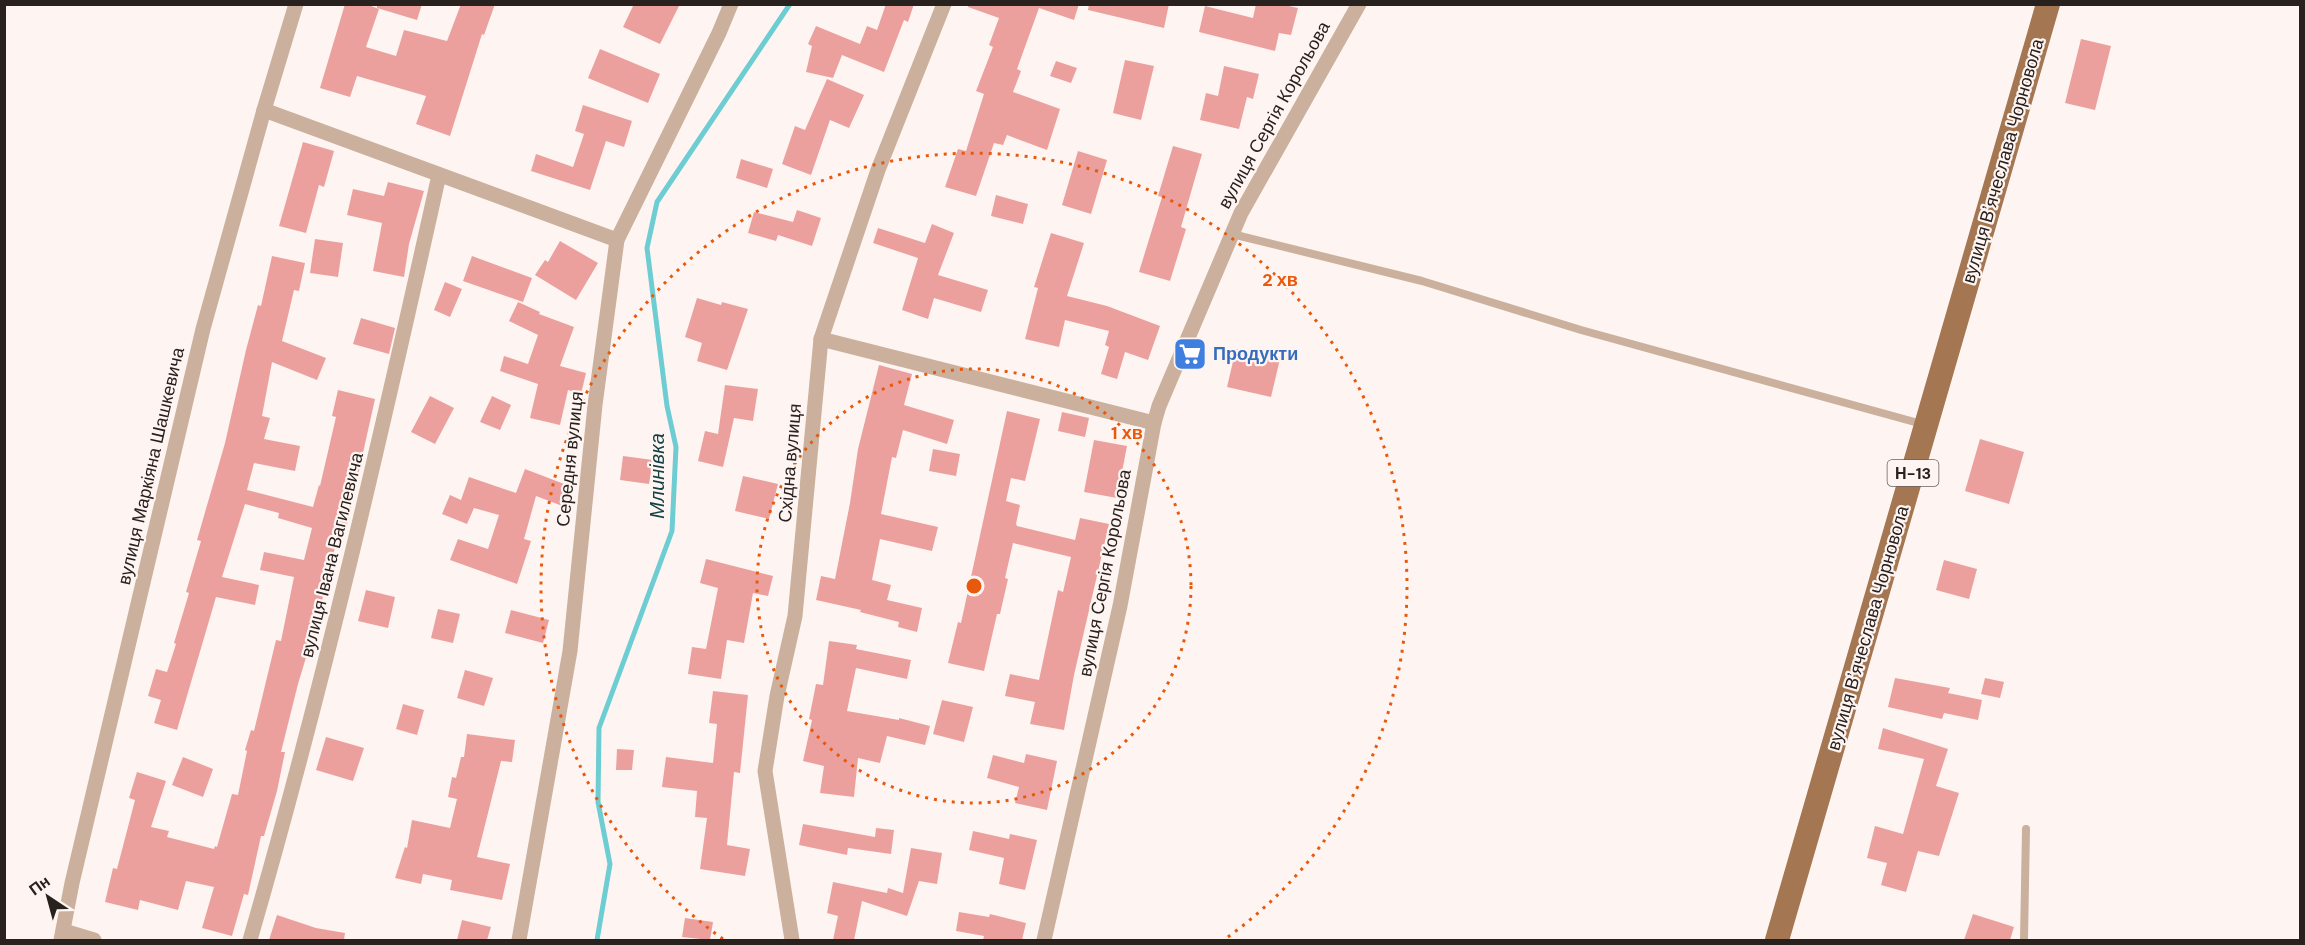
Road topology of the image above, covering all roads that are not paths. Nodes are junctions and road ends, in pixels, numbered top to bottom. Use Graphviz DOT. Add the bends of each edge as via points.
graph roads {
  1 [pos="296,4"];
  2 [pos="730,4"];
  3 [pos="944,4"];
  4 [pos="1359,4"];
  5 [pos="2048,4"];
  6 [pos="264,110"];
  7 [pos="439,175"];
  8 [pos="1232,234"];
  9 [pos="616,240"];
  10 [pos="821,339"];
  11 [pos="1154,423"];
  12 [pos="1926,425"];
  13 [pos="2026,829"];
  14 [pos="62,936"];
  15 [pos="94,940"];
  16 [pos="250,940"];
  17 [pos="519,940"];
  18 [pos="792,940"];
  19 [pos="1044,940"];
  20 [pos="1777,940"];
  21 [pos="2024,940"];
  1 -- 6 [label="street, вулиця Маркіяна Шашкевича"];
  2 -- 9 [label="street, Середня вулиця"];
  3 -- 10 [label="street, Східна вулиця" via="878,171"];
  4 -- 8 [label="street, вулиця Сергія Корольова"];
  5 -- 12 [label="main road, вулиця Вʼячеслава Чорновола / Н-13"];
  6 -- 7 [label="street"];
  6 -- 14 [label="street, вулиця Маркіяна Шашкевича" via="203,330"];
  7 -- 9 [label="street"];
  7 -- 16 [label="street, вулиця Івана Вагилевича" via="341,603"];
  8 -- 11 [label="street, вулиця Сергія Корольова"];
  8 -- 12 [label="lane" via="1422,280 1581,330"];
  9 -- 17 [label="street, Середня вулиця" via="570,651"];
  10 -- 11 [label="street"];
  10 -- 18 [label="street, Східна вулиця" via="795,616 765,771"];
  11 -- 19 [label="street, вулиця Сергія Корольова" via="1120,606"];
  12 -- 20 [label="main road, вулиця Вʼячеслава Чорновола / Н-13"];
  13 -- 21 [label="lane"];
  14 -- 15 [label="street"];
}
